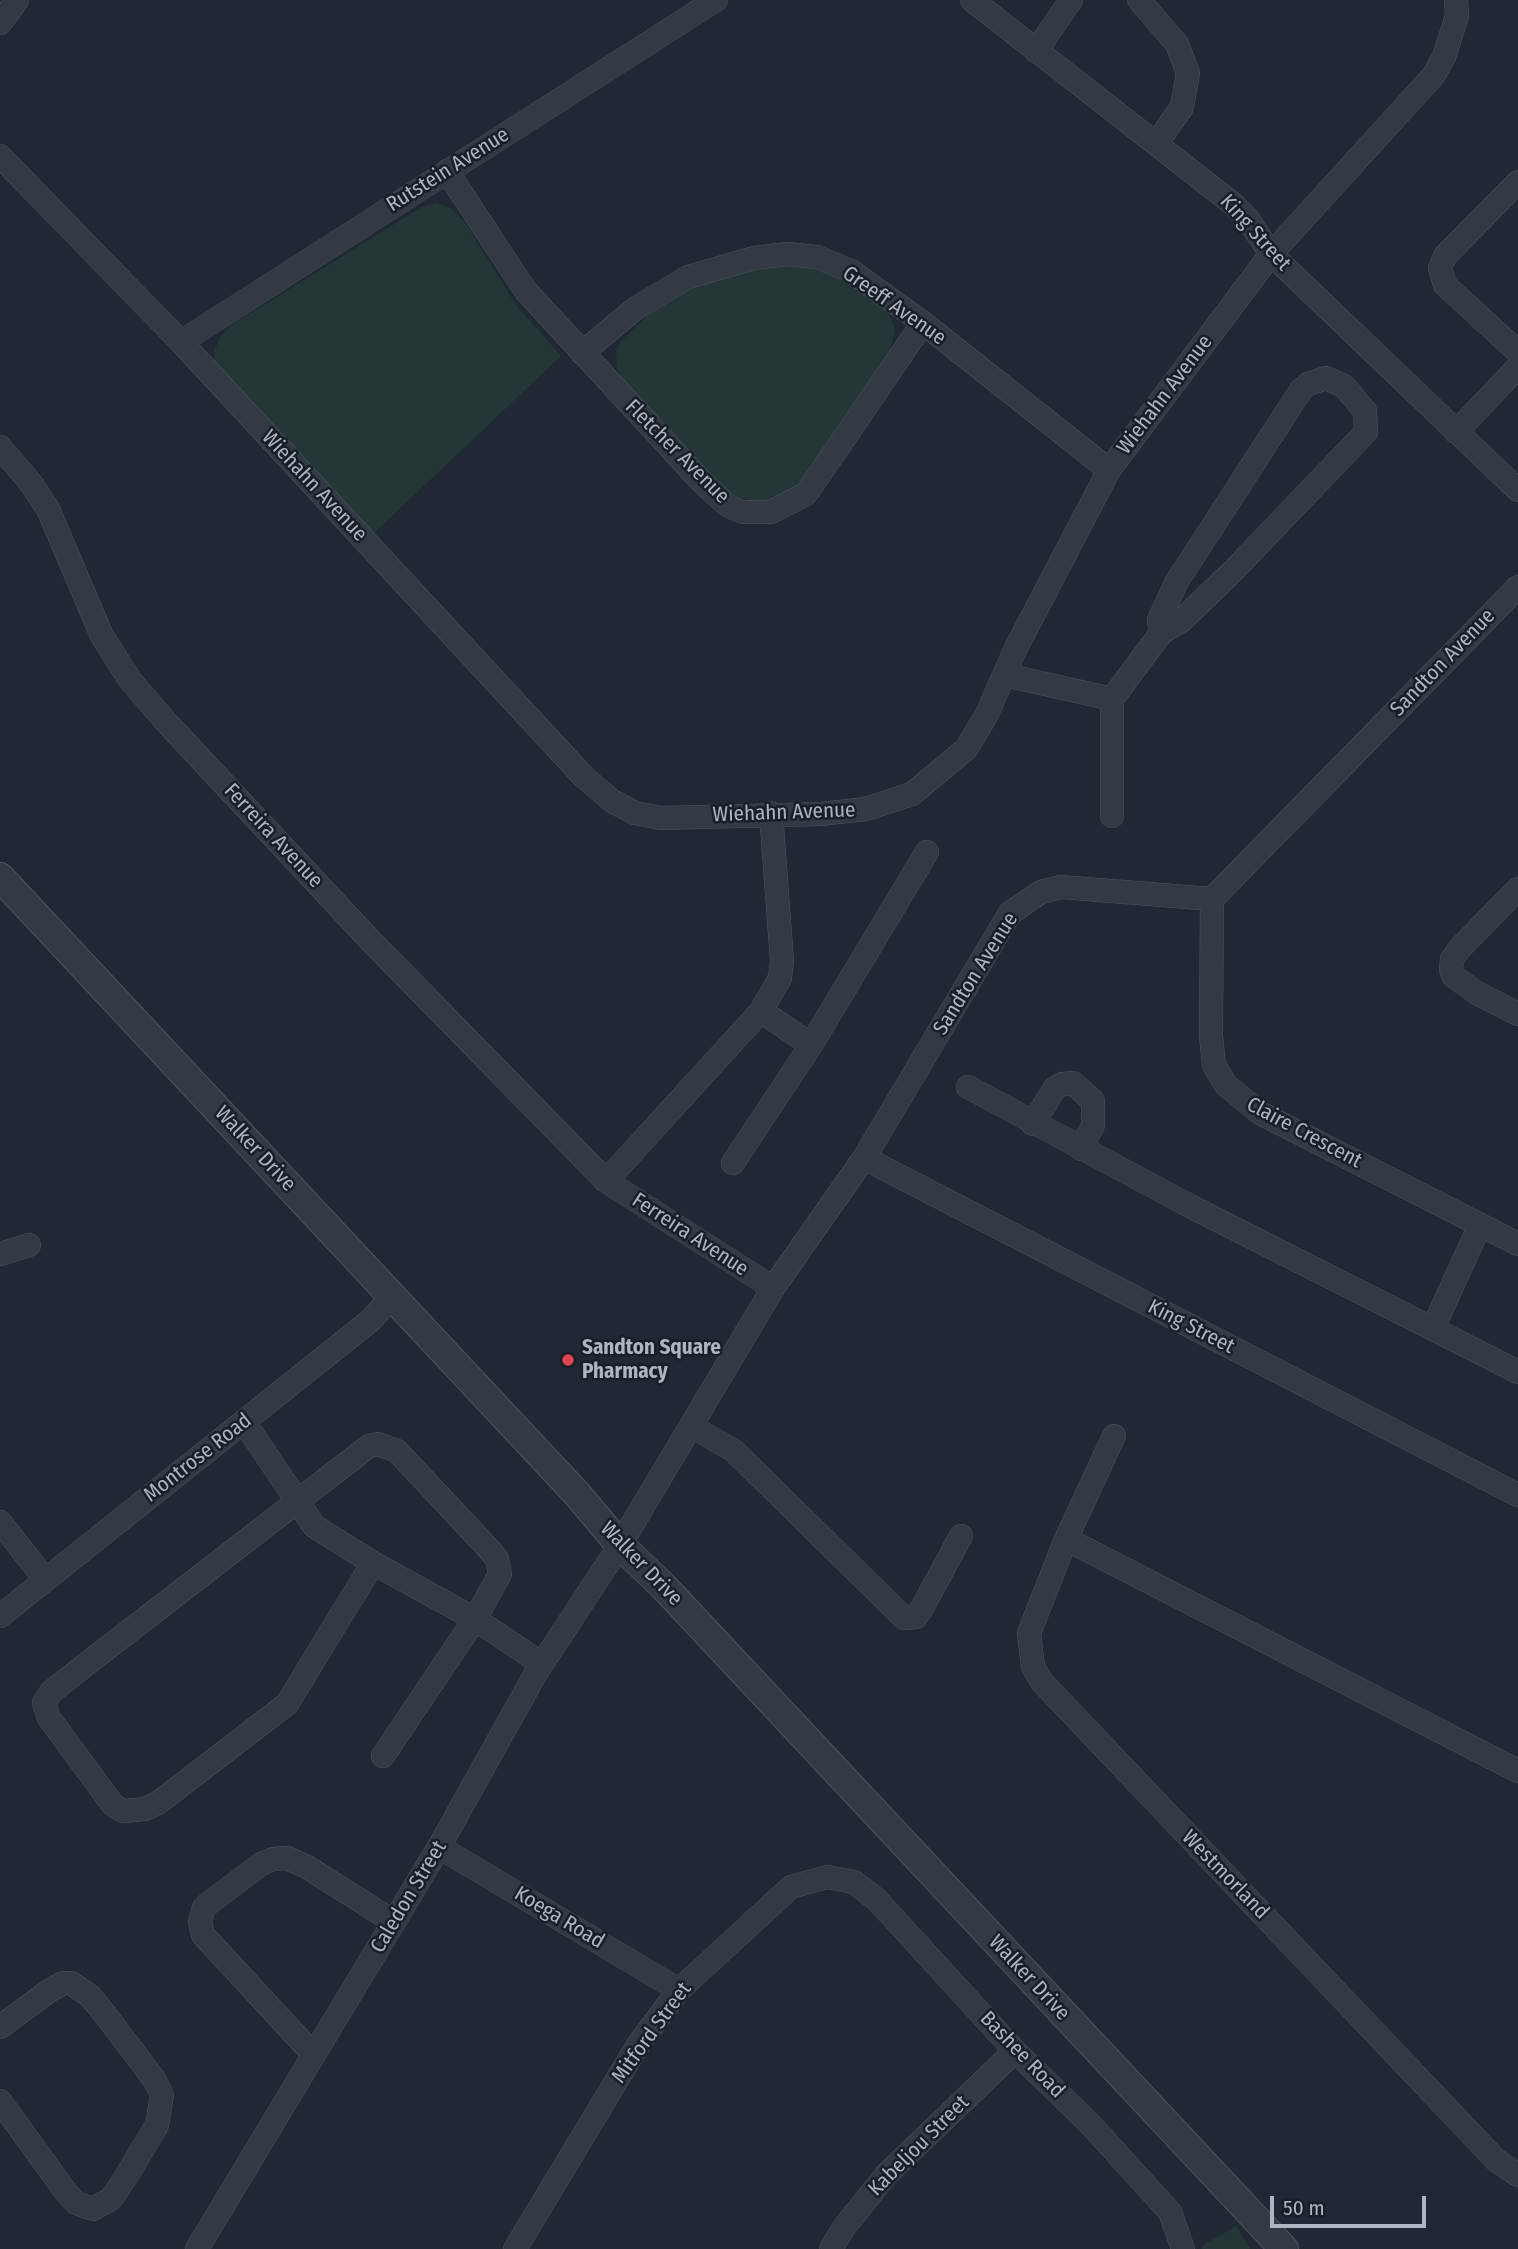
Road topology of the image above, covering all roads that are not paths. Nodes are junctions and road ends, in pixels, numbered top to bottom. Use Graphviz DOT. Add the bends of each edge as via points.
graph roads {
  1 [pos="17,0"];
  2 [pos="972,0"];
  3 [pos="1071,0"];
  4 [pos="1139,0"];
  5 [pos="1456,0"];
  6 [pos="703,4"];
  7 [pos="0,23"];
  8 [pos="1036,51"];
  9 [pos="1156,144"];
  10 [pos="0,156"];
  11 [pos="447,170"];
  12 [pos="1518,182"];
  13 [pos="1270,254"];
  14 [pos="923,323"];
  15 [pos="181,342"];
  16 [pos="1518,352"];
  17 [pos="582,353"];
  18 [pos="1518,366"];
  19 [pos="1457,432"];
  20 [pos="0,447"];
  21 [pos="1109,470"];
  22 [pos="1518,490"];
  23 [pos="1518,587"];
  24 [pos="1161,633"];
  25 [pos="1005,675"];
  26 [pos="1112,699"];
  27 [pos="771,813"];
  28 [pos="1112,816"];
  29 [pos="928,852"];
  30 [pos="0,877"];
  31 [pos="1518,889"];
  32 [pos="1212,899"];
  33 [pos="761,1011"];
  34 [pos="1518,1014"];
  35 [pos="811,1045"];
  36 [pos="968,1087"];
  37 [pos="1033,1124"];
  38 [pos="1081,1149"];
  39 [pos="864,1158"];
  40 [pos="733,1163"];
  41 [pos="606,1181"];
  42 [pos="1480,1224"];
  43 [pos="1518,1244"];
  44 [pos="29,1245"];
  45 [pos="0,1254"];
  46 [pos="773,1288"];
  47 [pos="392,1296"];
  48 [pos="1433,1328"];
  49 [pos="1518,1372"];
  50 [pos="244,1422"];
  51 [pos="691,1426"];
  52 [pos="1114,1436"];
  53 [pos="1518,1495"];
  54 [pos="298,1501"];
  55 [pos="0,1522"];
  56 [pos="961,1536"];
  57 [pos="1066,1539"];
  58 [pos="620,1545"];
  59 [pos="373,1563"];
  60 [pos="46,1580"];
  61 [pos="0,1616"];
  62 [pos="475,1619"];
  63 [pos="542,1664"];
  64 [pos="383,1756"];
  65 [pos="1518,1771"];
  66 [pos="439,1847"];
  67 [pos="842,1879"];
  68 [pos="394,1922"];
  69 [pos="679,1990"];
  70 [pos="0,2027"];
  71 [pos="1015,2050"];
  72 [pos="314,2056"];
  73 [pos="0,2101"];
  74 [pos="1518,2175"];
  75 [pos="197,2249"];
  76 [pos="516,2249"];
  77 [pos="831,2249"];
  78 [pos="1182,2249"];
  79 [pos="1284,2249"];
  1 -- 7 [label="street"];
  2 -- 8 [label="street, King Street"];
  3 -- 8 [label="street"];
  4 -- 9 [label="street" via="1177,44 1188,73 1182,107"];
  5 -- 13 [label="street, Wiehahn Avenue" via="1457,16 1433,76"];
  6 -- 11 [label="street, Rutstein Avenue"];
  8 -- 9 [label="street, King Street"];
  9 -- 13 [label="street, King Street" via="1247,218"];
  10 -- 15 [label="street, Wiehahn Avenue"];
  11 -- 15 [label="street, Rutstein Avenue"];
  11 -- 17 [label="street, Fletcher Avenue" via="525,290"];
  12 -- 16 [label="street" via="1445,256 1440,268 1445,285"];
  13 -- 19 [label="street, King Street"];
  13 -- 21 [label="street, Wiehahn Avenue"];
  14 -- 17 [label="street, Greeff Avenue" via="851,271 817,257 787,254 754,258 688,277 636,308"];
  14 -- 17 [label="street, Fletcher Avenue" via="807,494 758,513 727,505"];
  14 -- 21 [label="street, Greeff Avenue"];
  15 -- 27 [label="street, Wiehahn Avenue" via="584,777 612,801 635,813 661,818"];
  18 -- 19 [label="street"];
  19 -- 22 [label="street, King Street"];
  20 -- 41 [label="street, Ferreira Avenue" via="48,509 102,636 130,680 369,939"];
  21 -- 25 [label="street, Wiehahn Avenue"];
  23 -- 32 [label="street, Sandton Avenue"];
  24 -- 24 [label="street" via="1181,621 1233,571 1366,432 1365,411 1344,386 1326,378 1301,390 1176,583 1159,620"];
  24 -- 26 [label="street"];
  25 -- 26 [label="street"];
  25 -- 27 [label="street, Wiehahn Avenue" via="966,749 912,793 866,809"];
  26 -- 28 [label="street"];
  27 -- 33 [label="street, Ferreira Avenue" via="782,961 779,978"];
  29 -- 35 [label="street"];
  30 -- 47 [label="street, Walker Drive"];
  31 -- 34 [label="street" via="1451,963 1453,976"];
  32 -- 39 [label="street, Sandton Avenue" via="1061,887 1023,902 998,932"];
  32 -- 42 [label="street, Claire Crescent" via="1211,1035 1214,1065 1226,1085 1260,1113"];
  33 -- 35 [label="street"];
  33 -- 41 [label="street, Ferreira Avenue"];
  35 -- 40 [label="street"];
  36 -- 37 [label="street"];
  37 -- 38 [label="street"];
  37 -- 38 [label="street" via="1054,1089 1073,1083 1093,1101 1093,1125"];
  38 -- 48 [label="street"];
  39 -- 46 [label="street, Sandton Avenue"];
  39 -- 53 [label="street, King Street"];
  41 -- 46 [label="street, Ferreira Avenue"];
  42 -- 43 [label="street, Claire Crescent"];
  42 -- 48 [label="street"];
  44 -- 45 [label="street"];
  46 -- 51 [label="street, Sandton Avenue"];
  47 -- 50 [label="street, Montrose Road" via="371,1320"];
  47 -- 58 [label="street, Walker Drive"];
  48 -- 49 [label="street"];
  50 -- 54 [label="street"];
  50 -- 60 [label="street, Montrose Road"];
  51 -- 56 [label="street" via="734,1451 904,1618 916,1617"];
  51 -- 58 [label="street, Sandton Avenue"];
  52 -- 57 [label="street, Westmorland"];
  54 -- 59 [label="street" via="314,1526"];
  54 -- 59 [label="street" via="46,1698 44,1710 49,1718 113,1805 136,1811 158,1803 287,1704"];
  54 -- 62 [label="street" via="369,1446 391,1447 497,1559 500,1574"];
  55 -- 60 [label="street"];
  57 -- 65 [label="street"];
  57 -- 74 [label="street, Westmorland" via="1029,1633 1033,1668 1042,1682 1496,2160"];
  58 -- 63 [label="street, Caledon Street"];
  58 -- 79 [label="street, Walker Drive" via="674,1597"];
  59 -- 62 [label="street"];
  60 -- 61 [label="street, Montrose Road"];
  62 -- 63 [label="street"];
  62 -- 64 [label="street"];
  63 -- 66 [label="street, Caledon Street"];
  66 -- 68 [label="street, Caledon Street"];
  66 -- 69 [label="street, Koega Road"];
  67 -- 69 [label="street, Mitford Street" via="815,1878 791,1887"];
  67 -- 71 [label="street, Bashee Road" via="867,1889"];
  68 -- 72 [label="street, Caledon Street"];
  68 -- 72 [label="street" via="287,1858 261,1864 204,1907 203,1935"];
  69 -- 76 [label="street, Mitford Street" via="638,2045"];
  70 -- 73 [label="street" via="63,1983 81,1987 154,2078 162,2105 157,2125 124,2180 111,2199 93,2209 76,2203 66,2192"];
  71 -- 77 [label="street, Kabeljou Street" via="886,2175"];
  71 -- 78 [label="street, Bashee Road" via="1170,2212"];
  72 -- 75 [label="street, Caledon Street"];
}
